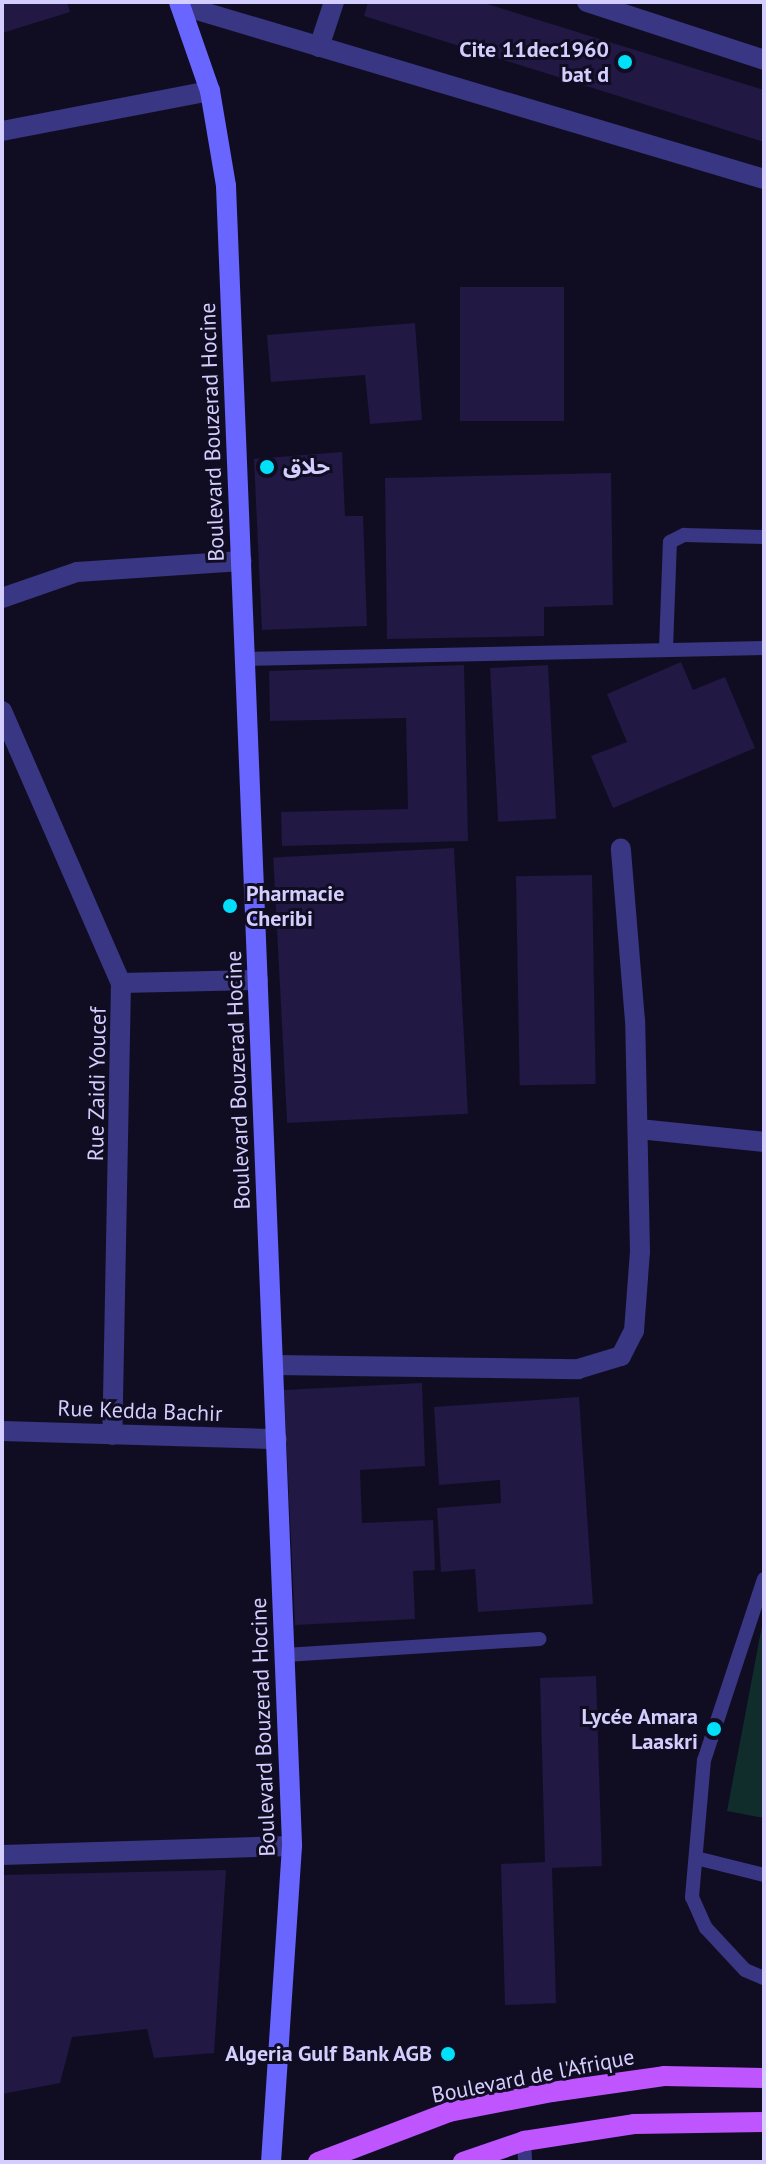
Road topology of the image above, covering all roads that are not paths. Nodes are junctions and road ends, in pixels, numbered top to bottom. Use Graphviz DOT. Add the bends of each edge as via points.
graph roads {
  1 [pos="334,2"];
  2 [pos="587,2"];
  3 [pos="180,4"];
  4 [pos="319,47"];
  5 [pos="764,60"];
  6 [pos="210,91"];
  7 [pos="2,131"];
  8 [pos="764,179"];
  9 [pos="764,537"];
  10 [pos="242,561"];
  11 [pos="2,598"];
  12 [pos="764,648"];
  13 [pos="666,649"];
  14 [pos="246,659"];
  15 [pos="2,711"];
  16 [pos="621,849"];
  17 [pos="258,980"];
  18 [pos="121,983"];
  19 [pos="639,1129"];
  20 [pos="764,1142"];
  21 [pos="274,1365"];
  22 [pos="2,1431"];
  23 [pos="112,1435"];
  24 [pos="277,1439"];
  25 [pos="764,1579"];
  26 [pos="539,1639"];
  27 [pos="285,1655"];
  28 [pos="292,1846"];
  29 [pos="2,1855"];
  30 [pos="696,1858"];
  31 [pos="764,1875"];
  32 [pos="764,1978"];
  33 [pos="764,2078"];
  34 [pos="764,2122"];
  35 [pos="525,2152"];
  36 [pos="271,2162"];
  37 [pos="318,2162"];
  38 [pos="463,2162"];
  1 -- 4 [label="street"];
  2 -- 5 [label="street"];
  3 -- 4 [label="street"];
  3 -- 6 [label="street, Boulevard Bouzerad Hocine"];
  4 -- 8 [label="street"];
  6 -- 7 [label="street"];
  6 -- 10 [label="street, Boulevard Bouzerad Hocine" via="226,186"];
  9 -- 13 [label="lane" via="684,535 670,542"];
  10 -- 11 [label="street" via="77,572"];
  10 -- 14 [label="street, Boulevard Bouzerad Hocine"];
  12 -- 13 [label="lane"];
  13 -- 14 [label="lane"];
  14 -- 17 [label="street, Boulevard Bouzerad Hocine"];
  15 -- 18 [label="street, Rue Zaidi Youcef"];
  16 -- 19 [label="street"];
  17 -- 18 [label="street"];
  17 -- 21 [label="street, Boulevard Bouzerad Hocine"];
  18 -- 23 [label="street, Rue Zaidi Youcef"];
  19 -- 20 [label="street"];
  19 -- 21 [label="street" via="640,1252 634,1331 621,1356 578,1369"];
  21 -- 24 [label="street, Boulevard Bouzerad Hocine"];
  22 -- 23 [label="street, Rue Kedda Bachir"];
  23 -- 24 [label="street, Rue Kedda Bachir"];
  24 -- 27 [label="street, Boulevard Bouzerad Hocine"];
  25 -- 30 [label="lane" via="704,1760"];
  26 -- 27 [label="lane"];
  27 -- 28 [label="street, Boulevard Bouzerad Hocine"];
  28 -- 29 [label="street"];
  28 -- 36 [label="street, Boulevard Bouzerad Hocine"];
  30 -- 31 [label="lane"];
  30 -- 32 [label="lane" via="692,1897 706,1928 745,1970"];
  33 -- 37 [label="main road, Boulevard de l'Afrique" via="664,2076 552,2092 449,2112"];
  34 -- 35 [label="main road" via="634,2124"];
  35 -- 38 [label="main road"];
}
